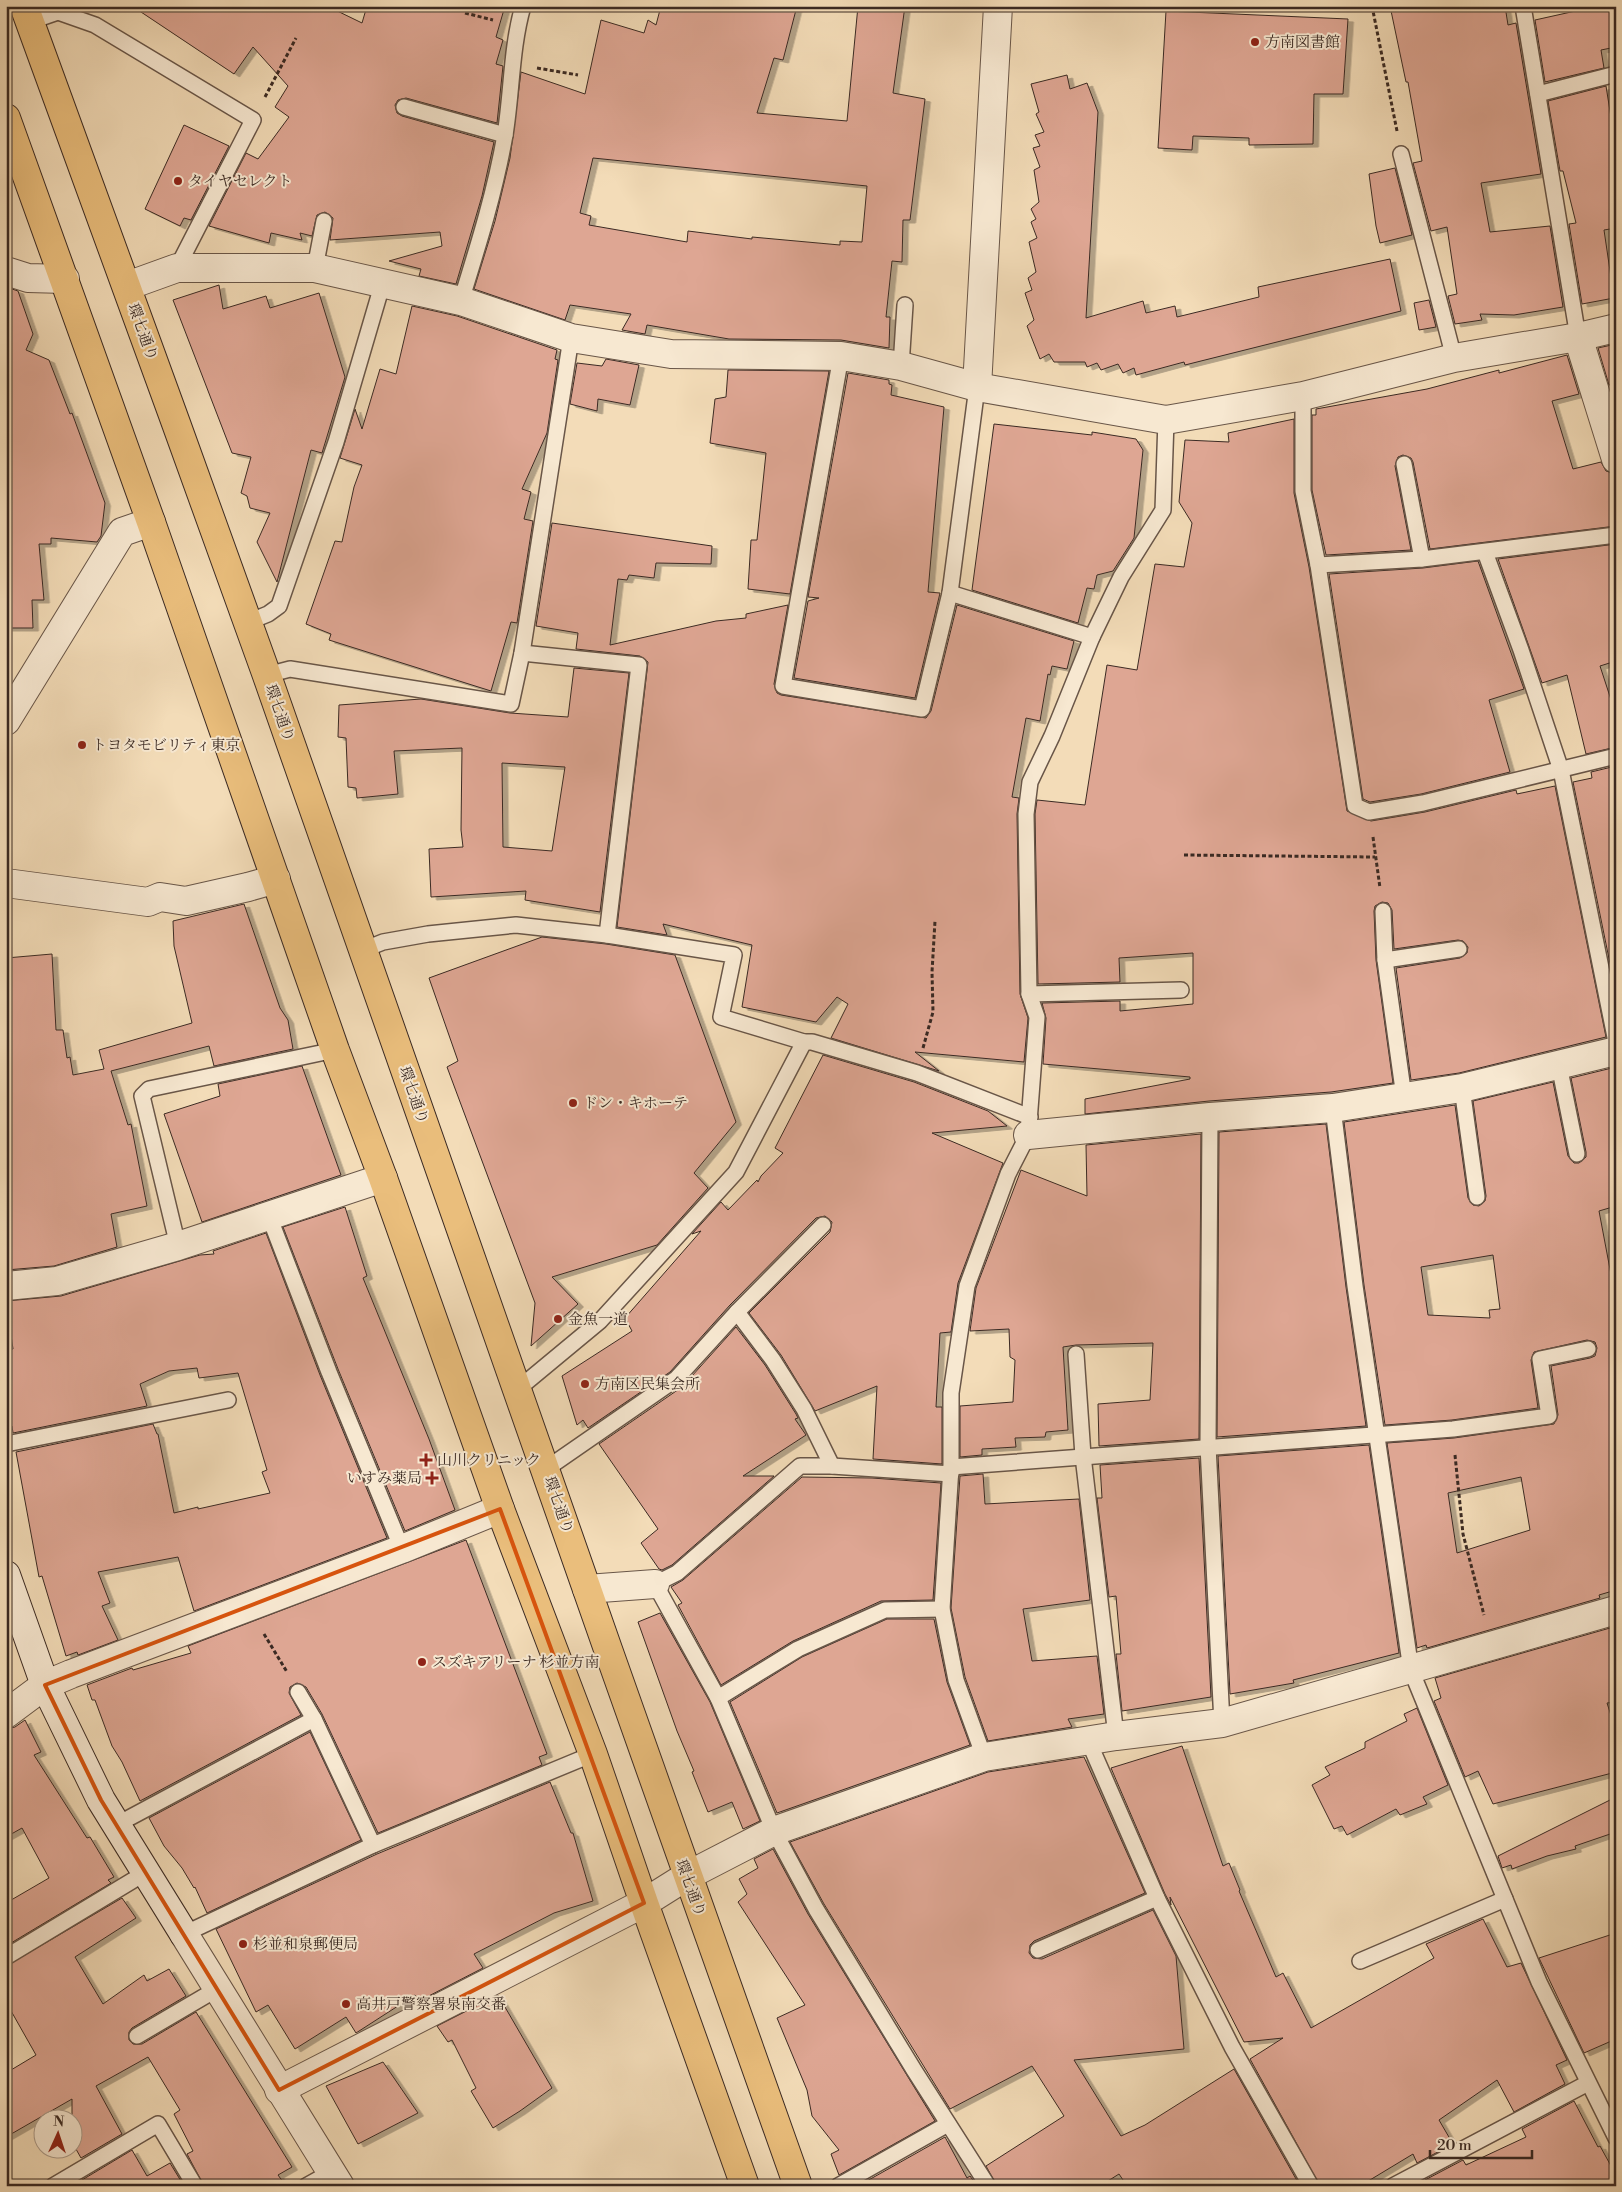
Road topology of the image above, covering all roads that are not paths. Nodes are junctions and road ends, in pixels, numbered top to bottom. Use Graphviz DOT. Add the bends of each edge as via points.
graph roads {
  1 [pos="523,6"];
  2 [pos="998,6"];
  3 [pos="1523,6"];
  4 [pos="60,9"];
  5 [pos="26,14"];
  6 [pos="1616,74"];
  7 [pos="1538,94"];
  8 [pos="404,107"];
  9 [pos="6,118"];
  10 [pos="505,134"];
  11 [pos="1401,154"];
  12 [pos="324,222"];
  13 [pos="177,268"];
  14 [pos="315,268"];
  15 [pos="6,271"];
  16 [pos="65,279"];
  17 [pos="383,282"];
  18 [pos="127,286"];
  19 [pos="461,301"];
  20 [pos="905,305"];
  21 [pos="1616,328"];
  22 [pos="1578,337"];
  23 [pos="571,338"];
  24 [pos="841,356"];
  25 [pos="1454,358"];
  26 [pos="901,366"];
  27 [pos="977,387"];
  28 [pos="1303,396"];
  29 [pos="1166,420"];
  30 [pos="1616,459"];
  31 [pos="1404,464"];
  32 [pos="151,522"];
  33 [pos="1616,535"];
  34 [pos="1485,552"];
  35 [pos="1422,559"];
  36 [pos="1318,564"];
  37 [pos="950,593"];
  38 [pos="248,622"];
  39 [pos="1092,637"];
  40 [pos="522,653"];
  41 [pos="267,675"];
  42 [pos="6,721"];
  43 [pos="1616,756"];
  44 [pos="1561,770"];
  45 [pos="276,879"];
  46 [pos="6,883"];
  47 [pos="1383,910"];
  48 [pos="607,934"];
  49 [pos="1460,948"];
  50 [pos="363,950"];
  51 [pos="1385,960"];
  52 [pos="1182,990"];
  53 [pos="1030,994"];
  54 [pos="804,1042"];
  55 [pos="1616,1042"];
  56 [pos="335,1050"];
  57 [pos="1616,1051"];
  58 [pos="1559,1065"];
  59 [pos="1462,1088"];
  60 [pos="1404,1097"];
  61 [pos="1333,1108"];
  62 [pos="1210,1117"];
  63 [pos="1029,1126"];
  64 [pos="1577,1154"];
  65 [pos="383,1178"];
  66 [pos="1477,1197"];
  67 [pos="269,1216"];
  68 [pos="823,1225"];
  69 [pos="178,1246"];
  70 [pos="6,1286"];
  71 [pos="738,1312"];
  72 [pos="1588,1349"];
  73 [pos="1076,1354"];
  74 [pos="518,1389"];
  75 [pos="228,1400"];
  76 [pos="1377,1434"];
  77 [pos="6,1444"];
  78 [pos="1208,1446"];
  79 [pos="1082,1456"];
  80 [pos="832,1466"];
  81 [pos="546,1469"];
  82 [pos="951,1471"];
  83 [pos="500,1509"];
  84 [pos="402,1549"];
  85 [pos="6,1575"];
  86 [pos="655,1584"];
  87 [pos="587,1588"];
  88 [pos="942,1609"];
  89 [pos="1616,1610"];
  90 [pos="1410,1670"];
  91 [pos="46,1685"];
  92 [pos="298,1692"];
  93 [pos="718,1698"];
  94 [pos="6,1714"];
  95 [pos="314,1720"];
  96 [pos="1222,1723"];
  97 [pos="1116,1736"];
  98 [pos="1088,1740"];
  99 [pos="593,1754"];
  100 [pos="984,1757"];
  101 [pos="116,1825"];
  102 [pos="774,1832"];
  103 [pos="373,1845"];
  104 [pos="145,1873"];
  105 [pos="687,1876"];
  106 [pos="1158,1898"];
  107 [pos="1505,1899"];
  108 [pos="644,1904"];
  109 [pos="184,1934"];
  110 [pos="1038,1950"];
  111 [pos="6,1957"];
  112 [pos="1360,1961"];
  113 [pos="218,1989"];
  114 [pos="137,2036"];
  115 [pos="1588,2083"];
  116 [pos="279,2090"];
  117 [pos="948,2124"];
  118 [pos="1616,2138"];
  119 [pos="336,2179"];
  120 [pos="1411,2182"];
  121 [pos="53,2186"];
  122 [pos="195,2186"];
  123 [pos="306,2186"];
  124 [pos="745,2186"];
  125 [pos="798,2186"];
  126 [pos="838,2186"];
  127 [pos="988,2186"];
  128 [pos="1311,2186"];
  129 [pos="1393,2186"];
  1 -- 10 [label="lane"];
  2 -- 27 [label="street"];
  3 -- 7 [label="lane"];
  4 -- 5 [label="lane"];
  4 -- 13 [label="lane" via="95,25 253,120"];
  5 -- 18 [label="main road, 環七通り"];
  6 -- 7 [label="lane"];
  7 -- 22 [label="lane"];
  8 -- 10 [label="lane"];
  9 -- 16 [label="main road"];
  10 -- 19 [label="lane" via="488,210"];
  11 -- 25 [label="lane"];
  12 -- 14 [label="lane"];
  13 -- 14 [label="street"];
  13 -- 18 [label="street"];
  14 -- 17 [label="street"];
  15 -- 16 [label="street" via="28,278"];
  16 -- 32 [label="main road"];
  17 -- 19 [label="street"];
  17 -- 38 [label="lane" via="336,442 279,606"];
  18 -- 38 [label="main road, 環七通り"];
  19 -- 23 [label="street"];
  20 -- 26 [label="lane"];
  21 -- 22 [label="street"];
  22 -- 25 [label="street"];
  22 -- 30 [label="street"];
  23 -- 24 [label="street" via="671,354"];
  23 -- 40 [label="lane"];
  24 -- 26 [label="street"];
  24 -- 37 [label="lane" via="783,686 922,709"];
  25 -- 28 [label="street"];
  26 -- 27 [label="street"];
  27 -- 29 [label="street"];
  27 -- 37 [label="lane"];
  28 -- 29 [label="street"];
  28 -- 36 [label="lane" via="1303,491"];
  29 -- 39 [label="lane" via="1163,510 1121,578"];
  31 -- 35 [label="lane"];
  32 -- 42 [label="street" via="122,532"];
  32 -- 45 [label="main road"];
  33 -- 34 [label="lane"];
  34 -- 35 [label="lane"];
  34 -- 44 [label="lane"];
  35 -- 36 [label="lane"];
  36 -- 44 [label="lane" via="1355,806 1369,812 1423,803"];
  37 -- 39 [label="lane"];
  38 -- 41 [label="main road, 環七通り"];
  39 -- 53 [label="lane" via="1030,782 1026,814"];
  40 -- 41 [label="lane" via="511,704 290,669"];
  40 -- 48 [label="lane" via="640,664"];
  41 -- 50 [label="main road, 環七通り"];
  43 -- 44 [label="lane"];
  44 -- 55 [label="lane"];
  45 -- 46 [label="street" via="186,901 160,898 148,902"];
  45 -- 56 [label="main road"];
  47 -- 51 [label="lane"];
  48 -- 50 [label="lane" via="516,925 392,940"];
  48 -- 54 [label="lane" via="734,955 721,1017"];
  49 -- 51 [label="lane"];
  50 -- 74 [label="main road, 環七通り"];
  51 -- 60 [label="lane"];
  52 -- 53 [label="lane"];
  53 -- 63 [label="lane" via="1037,1017"];
  54 -- 63 [label="lane" via="917,1073"];
  54 -- 74 [label="lane" via="736,1172 600,1321"];
  56 -- 65 [label="main road"];
  56 -- 69 [label="lane" via="149,1089 142,1096"];
  57 -- 58 [label="street"];
  58 -- 59 [label="street"];
  58 -- 64 [label="lane"];
  59 -- 60 [label="street"];
  59 -- 66 [label="lane"];
  60 -- 61 [label="street"];
  61 -- 62 [label="street"];
  61 -- 76 [label="lane"];
  62 -- 63 [label="street"];
  62 -- 78 [label="lane"];
  63 -- 82 [label="lane" via="967,1286 951,1393"];
  65 -- 67 [label="street"];
  65 -- 83 [label="main road"];
  67 -- 69 [label="street"];
  67 -- 84 [label="lane"];
  68 -- 71 [label="lane"];
  69 -- 70 [label="street" via="57,1281"];
  71 -- 80 [label="lane" via="804,1409"];
  71 -- 81 [label="lane" via="676,1379"];
  72 -- 76 [label="lane" via="1540,1359 1549,1416 1453,1429"];
  73 -- 79 [label="lane"];
  74 -- 81 [label="main road, 環七通り"];
  75 -- 77 [label="lane"];
  76 -- 78 [label="lane"];
  76 -- 90 [label="lane"];
  78 -- 79 [label="lane"];
  78 -- 96 [label="lane"];
  79 -- 82 [label="lane"];
  79 -- 97 [label="lane"];
  80 -- 82 [label="lane"];
  80 -- 86 [label="lane" via="800,1466 677,1573"];
  81 -- 87 [label="main road, 環七通り"];
  82 -- 88 [label="lane"];
  83 -- 84 [label="street"];
  83 -- 99 [label="main road"];
  84 -- 91 [label="street"];
  85 -- 91 [label="street"];
  86 -- 87 [label="street"];
  86 -- 93 [label="lane"];
  87 -- 105 [label="main road, 環七通り"];
  88 -- 93 [label="lane" via="885,1610 798,1649"];
  88 -- 100 [label="lane" via="956,1680"];
  89 -- 90 [label="street"];
  90 -- 96 [label="street"];
  90 -- 107 [label="lane"];
  91 -- 94 [label="street"];
  91 -- 101 [label="street"];
  92 -- 95 [label="lane"];
  93 -- 102 [label="lane"];
  95 -- 101 [label="lane"];
  95 -- 103 [label="lane"];
  96 -- 97 [label="street"];
  97 -- 98 [label="street"];
  98 -- 100 [label="street"];
  98 -- 106 [label="lane"];
  99 -- 103 [label="lane"];
  99 -- 108 [label="main road"];
  100 -- 102 [label="street"];
  101 -- 104 [label="street"];
  102 -- 105 [label="street"];
  102 -- 117 [label="lane" via="816,1908"];
  103 -- 109 [label="lane"];
  104 -- 109 [label="street"];
  104 -- 111 [label="lane"];
  105 -- 108 [label="street"];
  105 -- 125 [label="main road, 環七通り"];
  106 -- 110 [label="lane"];
  106 -- 128 [label="lane" via="1232,2047"];
  107 -- 112 [label="lane"];
  107 -- 115 [label="lane" via="1539,1982"];
  108 -- 116 [label="street"];
  108 -- 124 [label="main road"];
  109 -- 113 [label="street"];
  113 -- 114 [label="lane"];
  113 -- 116 [label="street"];
  115 -- 118 [label="lane"];
  115 -- 120 [label="lane"];
  116 -- 119 [label="street"];
  117 -- 126 [label="lane"];
  117 -- 127 [label="lane"];
  119 -- 123 [label="lane"];
  120 -- 129 [label="lane"];
  121 -- 122 [label="lane" via="158,2124"];
}
